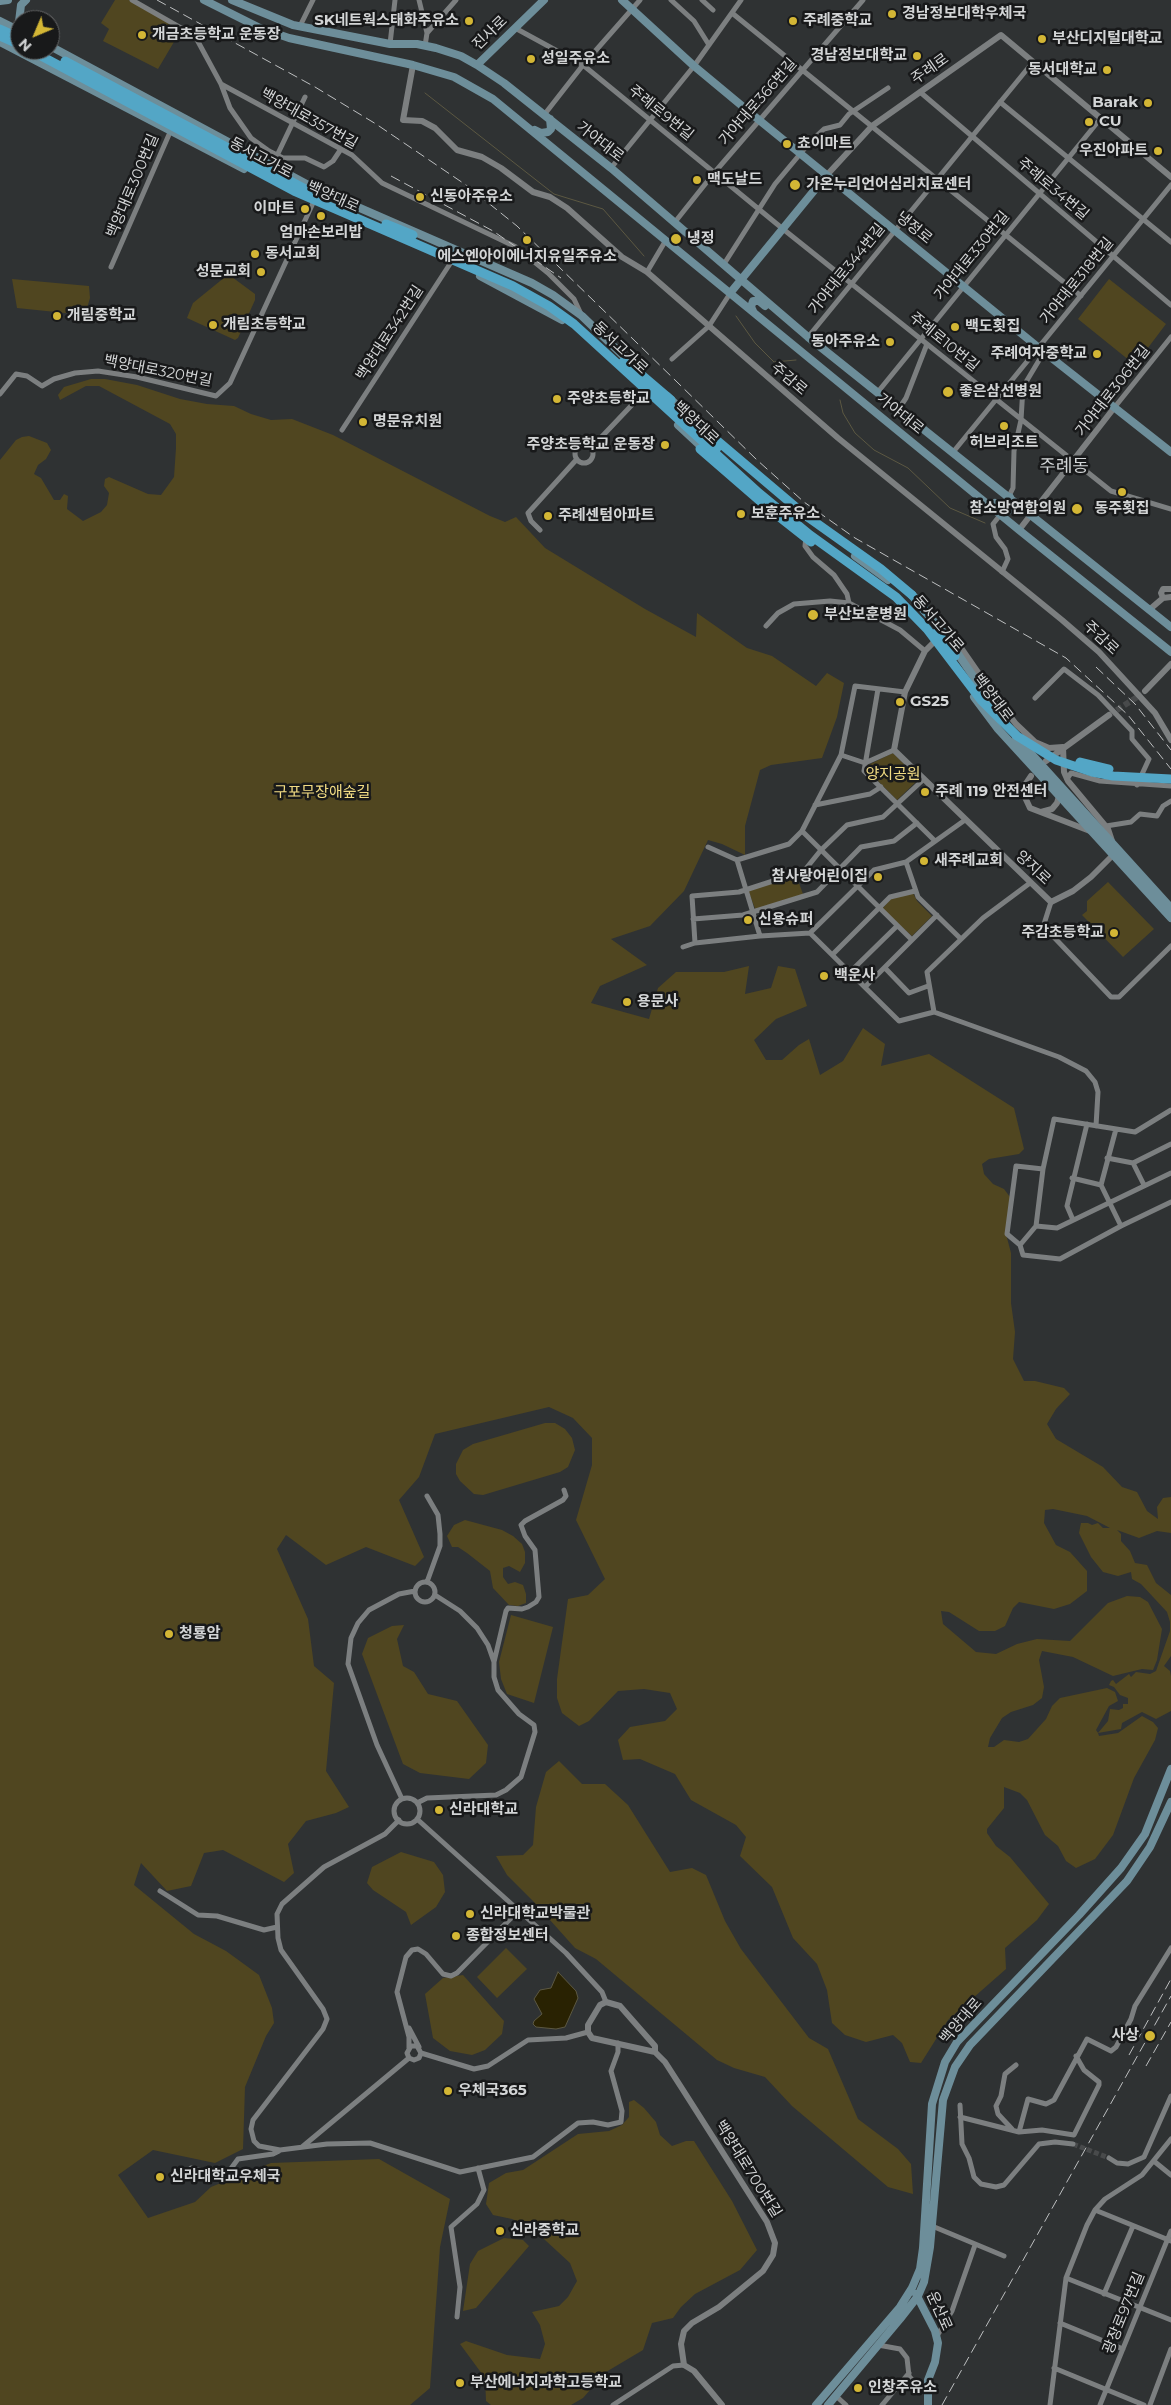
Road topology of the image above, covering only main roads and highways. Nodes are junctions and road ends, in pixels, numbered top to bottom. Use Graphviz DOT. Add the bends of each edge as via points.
graph roads {
  1 [pos="0,0"];
  2 [pos="8,0"];
  3 [pos="204,0"];
  4 [pos="232,0"];
  5 [pos="544,0"];
  6 [pos="622,0"];
  7 [pos="0,42"];
  8 [pos="60,51"];
  9 [pos="60,59"];
  10 [pos="49,60"];
  11 [pos="477,65"];
  12 [pos="511,114"];
  13 [pos="547,117"];
  14 [pos="826,176"];
  15 [pos="742,279"];
  16 [pos="731,292"];
  17 [pos="753,311"];
  18 [pos="780,314"];
  19 [pos="623,362"];
  20 [pos="668,412"];
  21 [pos="1171,452"];
  22 [pos="1009,496"];
  23 [pos="984,500"];
  24 [pos="912,596"];
  25 [pos="898,605"];
  26 [pos="926,612"];
  27 [pos="918,621"];
  28 [pos="1170,626"];
  29 [pos="1171,652"];
  30 [pos="1171,774"];
  31 [pos="1171,779"];
  32 [pos="1117,852"];
  33 [pos="1171,908"];
  34 [pos="1171,918"];
  35 [pos="1171,1769"];
  36 [pos="1171,1802"];
  37 [pos="912,2288"];
  38 [pos="918,2296"];
  39 [pos="816,2405"];
  40 [pos="828,2405"];
  41 [pos="928,2405"];
  1 -- 2 [label="main road"];
  3 -- 12 [label="main road, 가야대로" via="260,28 289,38 454,77 474,87"];
  4 -- 11 [label="main road, 가야대로" via="300,26 390,44 425,46 461,56"];
  5 -- 11 [label="main road, 진사로"];
  6 -- 14 [label="main road, 냉정로" via="694,66"];
  7 -- 27 [label="main road, 백양대로" via="312,203 503,287 562,320 585,336 732,476 881,588"];
  8 -- 26 [label="main road, 백양대로" via="318,190 459,250 553,295 582,316 779,498 906,593"];
  9 -- 19 [label="highway, 동서고가로" via="295,185 533,289 578,320"];
  10 -- 20 [label="highway, 동서고가로" via="294,191 531,295 574,324"];
  11 -- 13 [label="main road, 가야대로"];
  12 -- 13 [label="main road" via="544,134 551,129"];
  12 -- 16 [label="main road, 가야대로"];
  13 -- 15 [label="main road, 가야대로"];
  14 -- 15 [label="main road, 주례로"];
  14 -- 21 [label="main road, 냉정로"];
  15 -- 16 [label="main road, 주례로"];
  15 -- 18 [label="main road, 가야대로"];
  16 -- 17 [label="main road, 가야대로"];
  17 -- 18 [label="main road" via="751,304 759,301"];
  17 -- 23 [label="main road, 가야대로"];
  18 -- 22 [label="main road, 가야대로"];
  19 -- 24 [label="highway" via="805,515 881,569"];
  19 -- 30 [label="highway, 동서고가로" via="801,521 900,594 947,644 988,701 1024,734 1048,750 1080,762 1112,770"];
  20 -- 25 [label="highway" via="682,432 746,490 799,534"];
  20 -- 31 [label="highway, 동서고가로" via="810,535 896,597 927,629 981,700 1018,736 1056,760 1086,770 1113,776"];
  22 -- 23 [label="main road" via="1012,507 1006,511 990,500"];
  22 -- 28 [label="main road, 가야대로"];
  23 -- 29 [label="main road, 가야대로"];
  24 -- 26 [label="main road"];
  25 -- 27 [label="main road"];
  26 -- 32 [label="main road, 백양대로" via="981,685 1003,721 1112,841"];
  27 -- 32 [label="main road, 백양대로" via="989,717 1059,796"];
  32 -- 33 [label="main road, 백양대로"];
  32 -- 34 [label="main road, 백양대로"];
  35 -- 37 [label="main road, 백양대로" via="1145,1834 1121,1868 957,2042 945,2062 932,2104 923,2248 920,2269"];
  36 -- 38 [label="main road, 백양대로" via="1150,1848 1127,1880 970,2045 956,2066 943,2100 928,2268"];
  37 -- 38 [label="main road, 운산로"];
  37 -- 39 [label="main road, 백양대로"];
  38 -- 40 [label="main road, 백양대로"];
  38 -- 41 [label="main road, 운산로" via="936,2337 937,2354 928,2380"];
}
